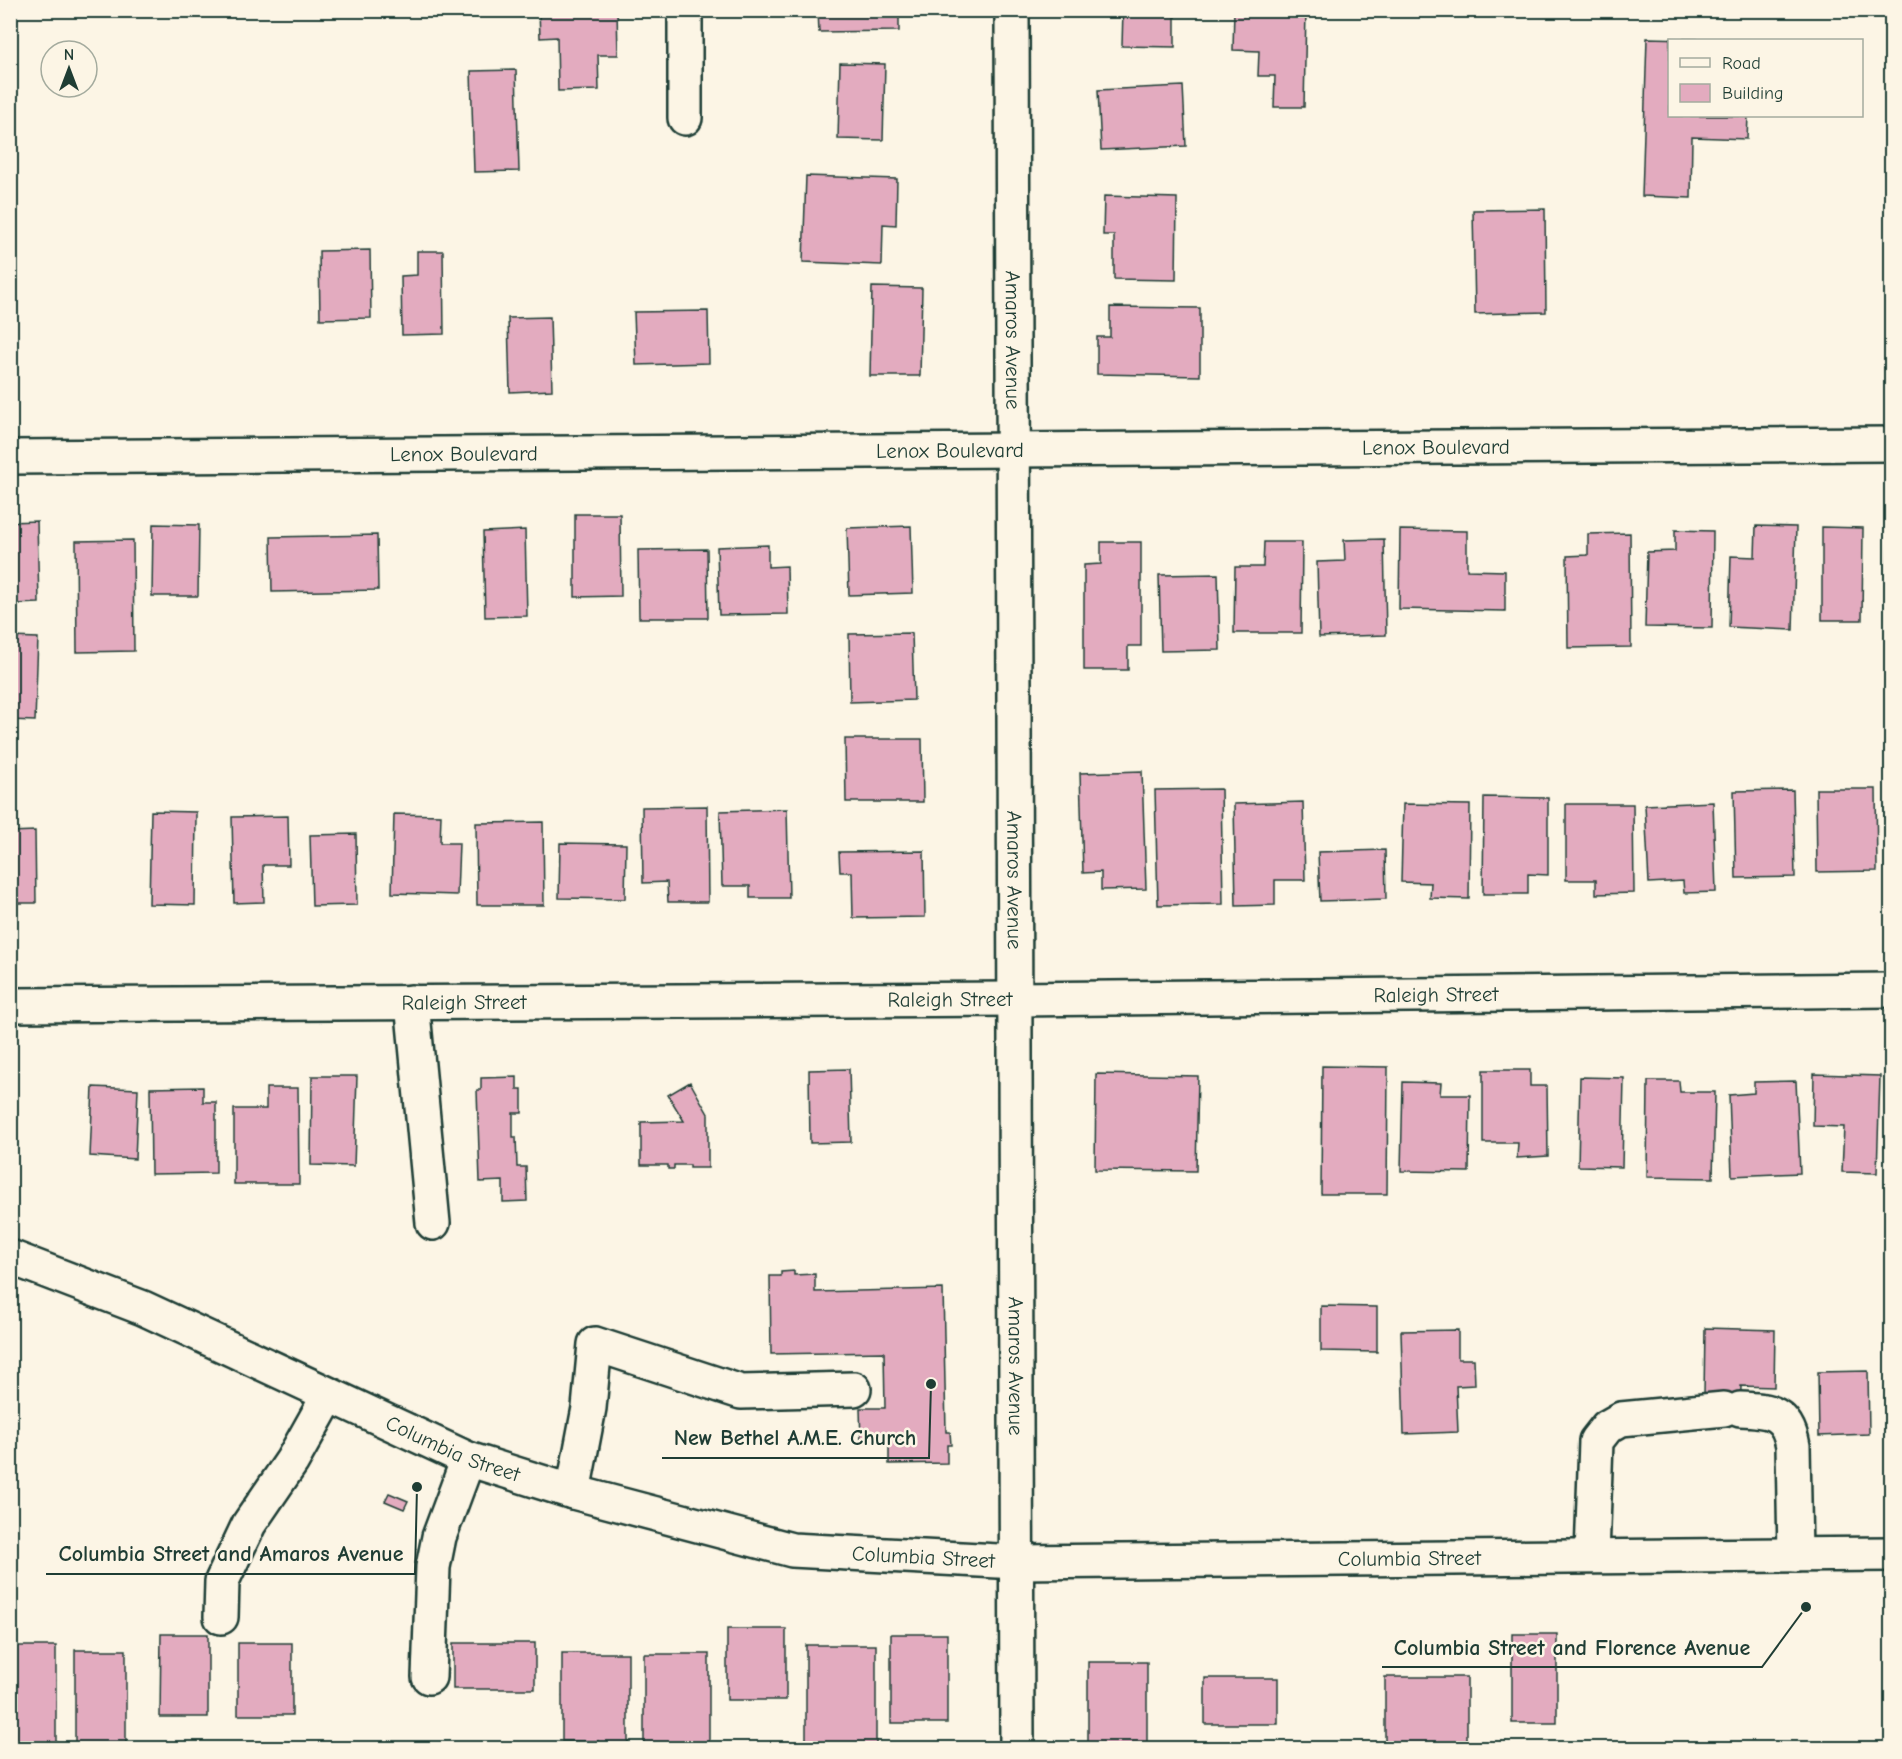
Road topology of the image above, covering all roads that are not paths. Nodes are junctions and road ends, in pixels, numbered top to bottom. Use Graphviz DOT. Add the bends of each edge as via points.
graph roads {
  1 [pos="685,10"];
  2 [pos="1012,10"];
  3 [pos="685,118"];
  4 [pos="1892,444"];
  5 [pos="1013,451"];
  6 [pos="10,457"];
  7 [pos="1892,990"];
  8 [pos="1015,999"];
  9 [pos="412,1002"];
  10 [pos="10,1005"];
  11 [pos="433,1223"];
  12 [pos="10,1257"];
  13 [pos="854,1389"];
  14 [pos="329,1395"];
  15 [pos="468,1459"];
  16 [pos="573,1492"];
  17 [pos="1892,1554"];
  18 [pos="1795,1555"];
  19 [pos="1592,1556"];
  20 [pos="1017,1562"];
  21 [pos="221,1617"];
  22 [pos="429,1677"];
  23 [pos="1017,1749"];
  1 -- 3 [label="street"];
  2 -- 5 [label="street, Amaros Avenue"];
  4 -- 5 [label="street, Lenox Boulevard"];
  5 -- 6 [label="street, Lenox Boulevard"];
  5 -- 8 [label="street, Amaros Avenue"];
  7 -- 8 [label="street, Raleigh Street"];
  8 -- 9 [label="street, Raleigh Street"];
  8 -- 20 [label="street, Amaros Avenue"];
  9 -- 10 [label="street, Raleigh Street"];
  9 -- 11 [label="street"];
  12 -- 14 [label="street, Columbia Street" via="143,1308"];
  13 -- 16 [label="street" via="741,1392 595,1344 590,1408"];
  14 -- 15 [label="street, Columbia Street"];
  14 -- 21 [label="street" via="292,1461 249,1524 222,1581"];
  15 -- 16 [label="street, Columbia Street"];
  15 -- 22 [label="street" via="439,1537 433,1567"];
  16 -- 20 [label="street, Columbia Street" via="792,1550"];
  17 -- 18 [label="street, Columbia Street"];
  18 -- 19 [label="street, Columbia Street"];
  18 -- 19 [label="street" via="1791,1434 1777,1415 1766,1410 1732,1409 1621,1419 1607,1427 1596,1441"];
  19 -- 20 [label="street, Columbia Street"];
  20 -- 23 [label="street, Amaros Avenue"];
}
